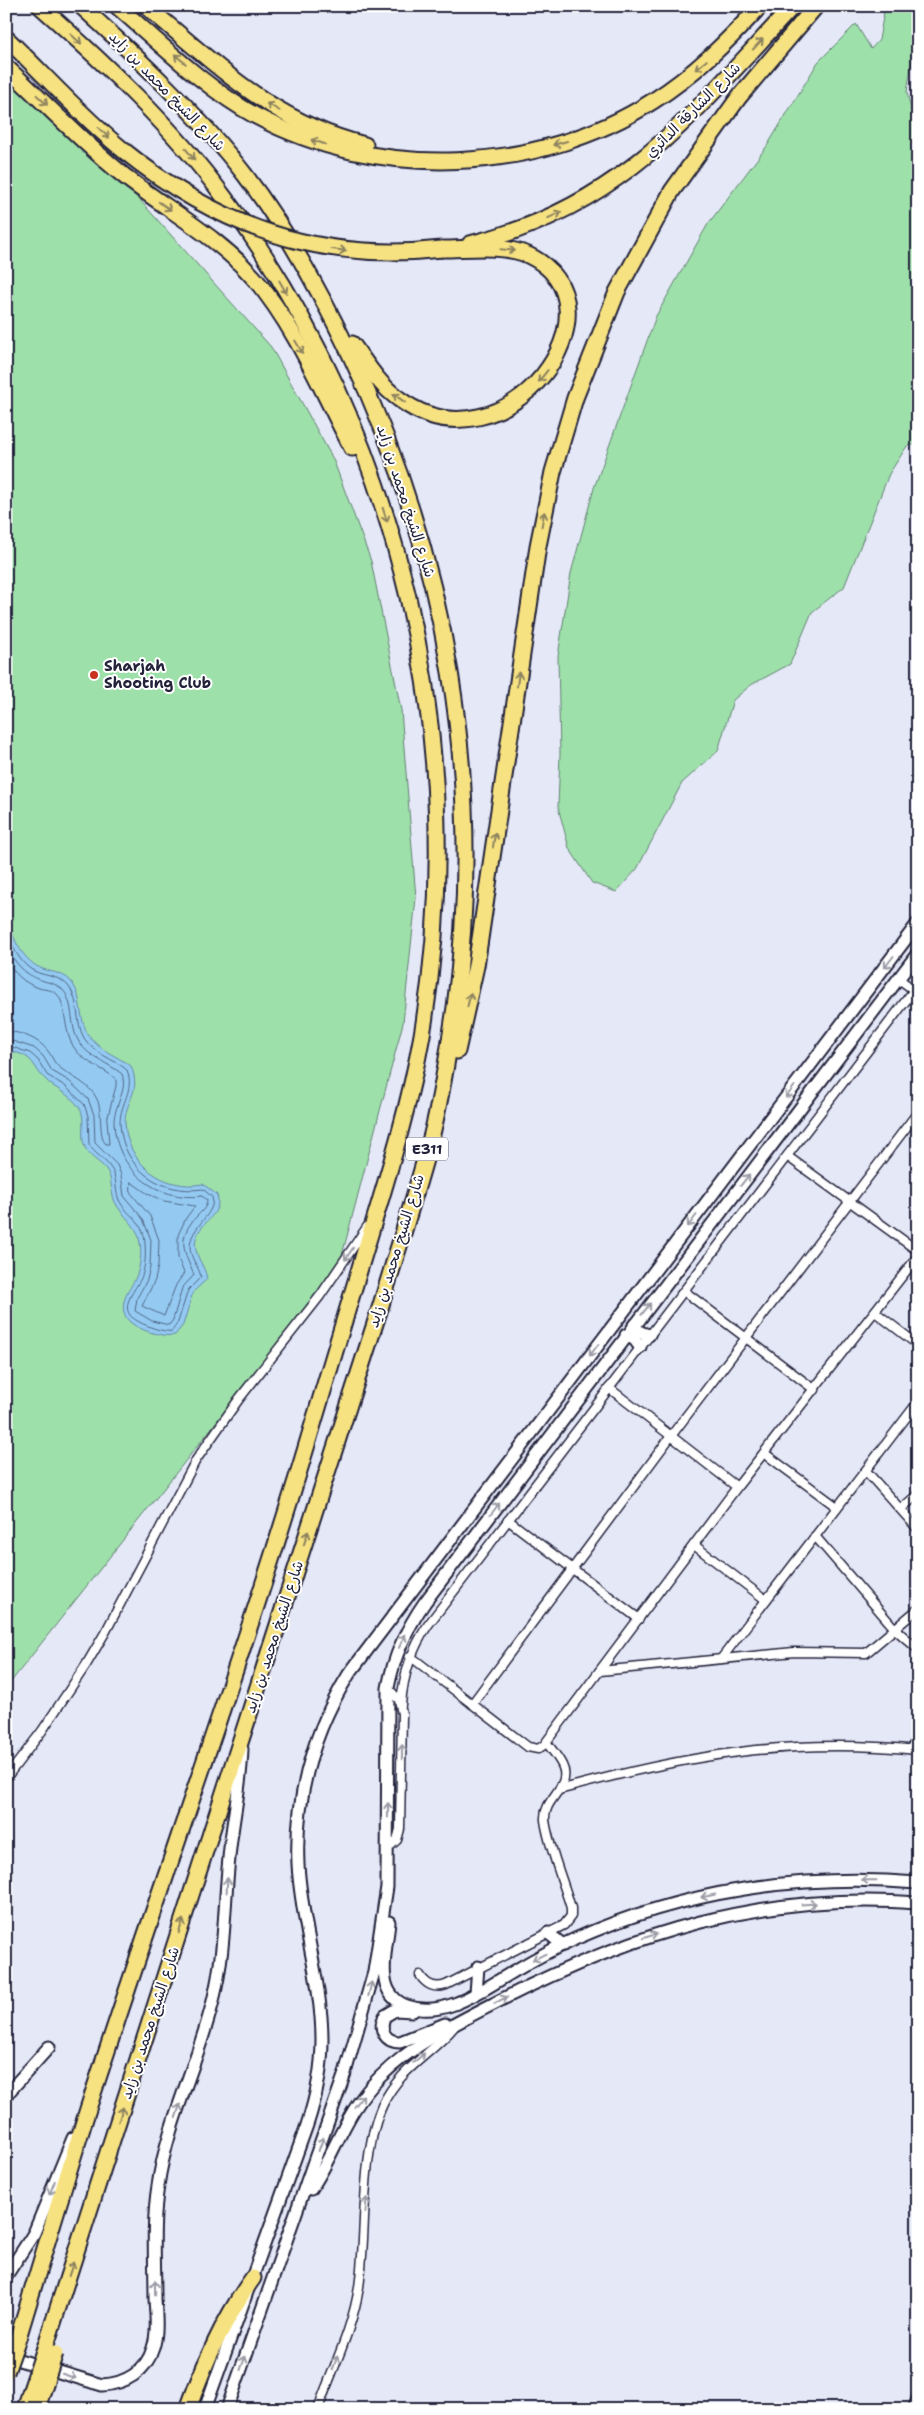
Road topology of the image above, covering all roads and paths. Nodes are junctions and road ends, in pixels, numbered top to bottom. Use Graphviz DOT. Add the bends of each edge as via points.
graph roads {
  1 [pos="40,6"];
  2 [pos="81,6"];
  3 [pos="117,6"];
  4 [pos="146,6"];
  5 [pos="760,6"];
  6 [pos="793,6"];
  7 [pos="816,6"];
  8 [pos="6,38"];
  9 [pos="6,67"];
  10 [pos="434,160"];
  11 [pos="442,249"];
  12 [pos="331,314"];
  13 [pos="377,490"];
  14 [pos="918,923"];
  15 [pos="918,953"];
  16 [pos="899,979"];
  17 [pos="916,992"];
  18 [pos="918,1112"];
  19 [pos="432,1132"];
  20 [pos="787,1156"];
  21 [pos="849,1203"];
  22 [pos="376,1214"];
  23 [pos="918,1252"];
  24 [pos="918,1256"];
  25 [pos="684,1291"];
  26 [pos="875,1312"];
  27 [pos="634,1325"];
  28 [pos="626,1335"];
  29 [pos="649,1336"];
  30 [pos="746,1338"];
  31 [pos="918,1344"];
  32 [pos="640,1347"];
  33 [pos="609,1388"];
  34 [pos="815,1390"];
  35 [pos="917,1404"];
  36 [pos="671,1436"];
  37 [pos="764,1453"];
  38 [pos="866,1471"];
  39 [pos="737,1487"];
  40 [pos="918,1494"];
  41 [pos="837,1508"];
  42 [pos="901,1510"];
  43 [pos="508,1520"];
  44 [pos="918,1529"];
  45 [pos="815,1536"];
  46 [pos="694,1545"];
  47 [pos="572,1569"];
  48 [pos="766,1600"];
  49 [pos="918,1609"];
  50 [pos="638,1619"];
  51 [pos="895,1629"];
  52 [pos="918,1649"];
  53 [pos="410,1656"];
  54 [pos="721,1659"];
  55 [pos="600,1671"];
  56 [pos="388,1688"];
  57 [pos="472,1704"];
  58 [pos="401,1705"];
  59 [pos="242,1734"];
  60 [pos="918,1739"];
  61 [pos="547,1743"];
  62 [pos="914,1749"];
  63 [pos="6,1778"];
  64 [pos="559,1790"];
  65 [pos="388,1848"];
  66 [pos="918,1883"];
  67 [pos="387,1887"];
  68 [pos="918,1903"];
  69 [pos="548,1933"];
  70 [pos="562,1945"];
  71 [pos="478,1967"];
  72 [pos="420,1975"];
  73 [pos="476,1993"];
  74 [pos="422,2009"];
  75 [pos="458,2022"];
  76 [pos="49,2048"];
  77 [pos="6,2095"];
  78 [pos="87,2112"];
  79 [pos="301,2203"];
  80 [pos="6,2276"];
  81 [pos="253,2278"];
  82 [pos="6,2356"];
  83 [pos="6,2372"];
  84 [pos="36,2399"];
  85 [pos="918,2399"];
  86 [pos="25,2409"];
  87 [pos="188,2409"];
  88 [pos="205,2409"];
  89 [pos="226,2409"];
  90 [pos="318,2409"];
  91 [pos="914,2409"];
  1 -- 13 [label="highway, شارع الشيخ محمد بن زايد / E311, one-way" via="173,135 247,230 289,298 328,371"];
  2 -- 12 [label="highway, شارع الشيخ محمد بن زايد / E311" via="137,58 221,146 274,216"];
  10 -- 3 [label="highway, one-way" via="354,152 278,127 217,90"];
  10 -- 4 [label="highway, one-way" via="356,142 287,116 226,75"];
  5 -- 10 [label="highway, شارع الشارقة الدائري, one-way" via="679,84 623,118 532,151 467,160"];
  11 -- 6 [label="highway, شارع الشارقة الدائري, one-way" via="525,227 578,203 621,177 671,136"];
  19 -- 7 [label="highway, one-way" via="470,994 538,546 553,472 575,398 617,292 672,191 733,105"];
  8 -- 11 [label="highway, one-way, bridge" via="122,149 170,185 222,214 276,236 330,249 386,254"];
  9 -- 13 [label="highway, one-way" via="116,169 216,241 255,279 302,352"];
  11 -- 12 [label="highway, one-way" via="502,250 526,254 546,267 560,287 567,310 560,348 538,382 507,406 483,416 461,418 439,416 412,407 378,379"];
  12 -- 19 [label="highway, شارع الشيخ محمد بن زايد / E311" via="371,399 414,516 438,604 457,718 465,826 463,926 455,1008"];
  13 -- 22 [label="highway, شارع الشيخ محمد بن زايد / E311, one-way" via="402,572 427,698 436,783 438,869 433,954 421,1039 403,1123"];
  14 -- 81 [label="main road, one-way" via="361,1658 334,1698 304,1779 298,1836 301,1892 321,2022 320,2074 307,2126"];
  15 -- 16 [label="main road"];
  16 -- 17 [label="street"];
  27 -- 16 [label="main road, one-way"];
  17 -- 20 [label="street"];
  18 -- 21 [label="street"];
  59 -- 19 [label="highway, شارع الشيخ محمد بن زايد / E311, one-way" via="381,1305"];
  20 -- 21 [label="street"];
  20 -- 25 [label="street"];
  21 -- 23 [label="street"];
  21 -- 30 [label="street"];
  22 -- 63 [label="street, one-way" via="320,1296 196,1460 91,1657"];
  22 -- 78 [label="highway, شارع الشيخ محمد بن زايد / E311" via="279,1538"];
  24 -- 26 [label="street"];
  25 -- 29 [label="street"];
  25 -- 30 [label="street"];
  26 -- 31 [label="street"];
  26 -- 34 [label="street"];
  27 -- 28 [label="main road"];
  27 -- 29 [label="main road"];
  28 -- 32 [label="main road"];
  56 -- 28 [label="main road, one-way" via="399,1648 418,1613"];
  29 -- 32 [label="street"];
  30 -- 34 [label="street"];
  30 -- 36 [label="street"];
  32 -- 33 [label="street"];
  33 -- 36 [label="street"];
  33 -- 43 [label="street"];
  34 -- 37 [label="street"];
  35 -- 38 [label="street"];
  36 -- 39 [label="street"];
  36 -- 47 [label="street"];
  37 -- 39 [label="street"];
  37 -- 41 [label="street"];
  38 -- 41 [label="street"];
  38 -- 42 [label="street"];
  39 -- 46 [label="street"];
  40 -- 42 [label="street"];
  41 -- 45 [label="street"];
  42 -- 44 [label="street"];
  43 -- 47 [label="street"];
  43 -- 53 [label="street" via="428,1625"];
  45 -- 48 [label="street"];
  45 -- 51 [label="street"];
  46 -- 48 [label="street"];
  46 -- 50 [label="street"];
  47 -- 50 [label="street"];
  47 -- 57 [label="street"];
  48 -- 54 [label="street"];
  49 -- 51 [label="street"];
  50 -- 55 [label="street"];
  51 -- 52 [label="street"];
  51 -- 54 [label="street" via="866,1653 794,1652"];
  53 -- 57 [label="street"];
  53 -- 58 [label="street"];
  54 -- 55 [label="street"];
  55 -- 61 [label="street"];
  56 -- 58 [label="street"];
  65 -- 56 [label="main road, one-way"];
  57 -- 61 [label="street" via="528,1748 538,1749"];
  65 -- 58 [label="street, one-way" via="397,1840 400,1829"];
  82 -- 59 [label="main road, one-way" via="94,2384 109,2385 137,2373 154,2348 157,2186 219,1976"];
  84 -- 59 [label="highway, شارع الشيخ محمد بن زايد / E311, one-way, bridge" via="63,2293"];
  60 -- 62 [label="street"];
  61 -- 64 [label="street" via="564,1770"];
  62 -- 64 [label="street" via="833,1744 762,1748 666,1764"];
  64 -- 69 [label="street" via="549,1802 545,1818 572,1912 567,1922"];
  65 -- 67 [label="main road"];
  66 -- 70 [label="main road, one-way" via="834,1880 736,1890 639,1915"];
  67 -- 74 [label="main road" via="386,1984 400,2003"];
  79 -- 67 [label="main road, one-way" via="361,2023 374,1972"];
  75 -- 68 [label="main road, one-way" via="588,1958 687,1924 788,1906 840,1902"];
  69 -- 70 [label="main road"];
  69 -- 71 [label="street"];
  70 -- 73 [label="main road, one-way"];
  71 -- 72 [label="street" via="442,1986 429,1985"];
  71 -- 73 [label="main road"];
  73 -- 74 [label="main road" via="445,2006"];
  74 -- 75 [label="main road" via="388,2013 382,2023 384,2034 392,2042 400,2042"];
  79 -- 75 [label="main road, one-way" via="316,2182 348,2116 368,2090 404,2056"];
  90 -- 75 [label="street, one-way" via="356,2301 370,2153 378,2115 404,2072"];
  76 -- 77 [label="main road"];
  78 -- 80 [label="main road, one-way" via="34,2233"];
  78 -- 83 [label="highway, شارع الشيخ محمد بن زايد / E311, bridge"];
  89 -- 79 [label="main road, one-way"];
  81 -- 87 [label="highway" via="221,2330"];
  81 -- 88 [label="main road"];
  84 -- 86 [label="highway, شارع الشيخ محمد بن زايد / E311"];
  85 -- 91 [label="main road"];
}
